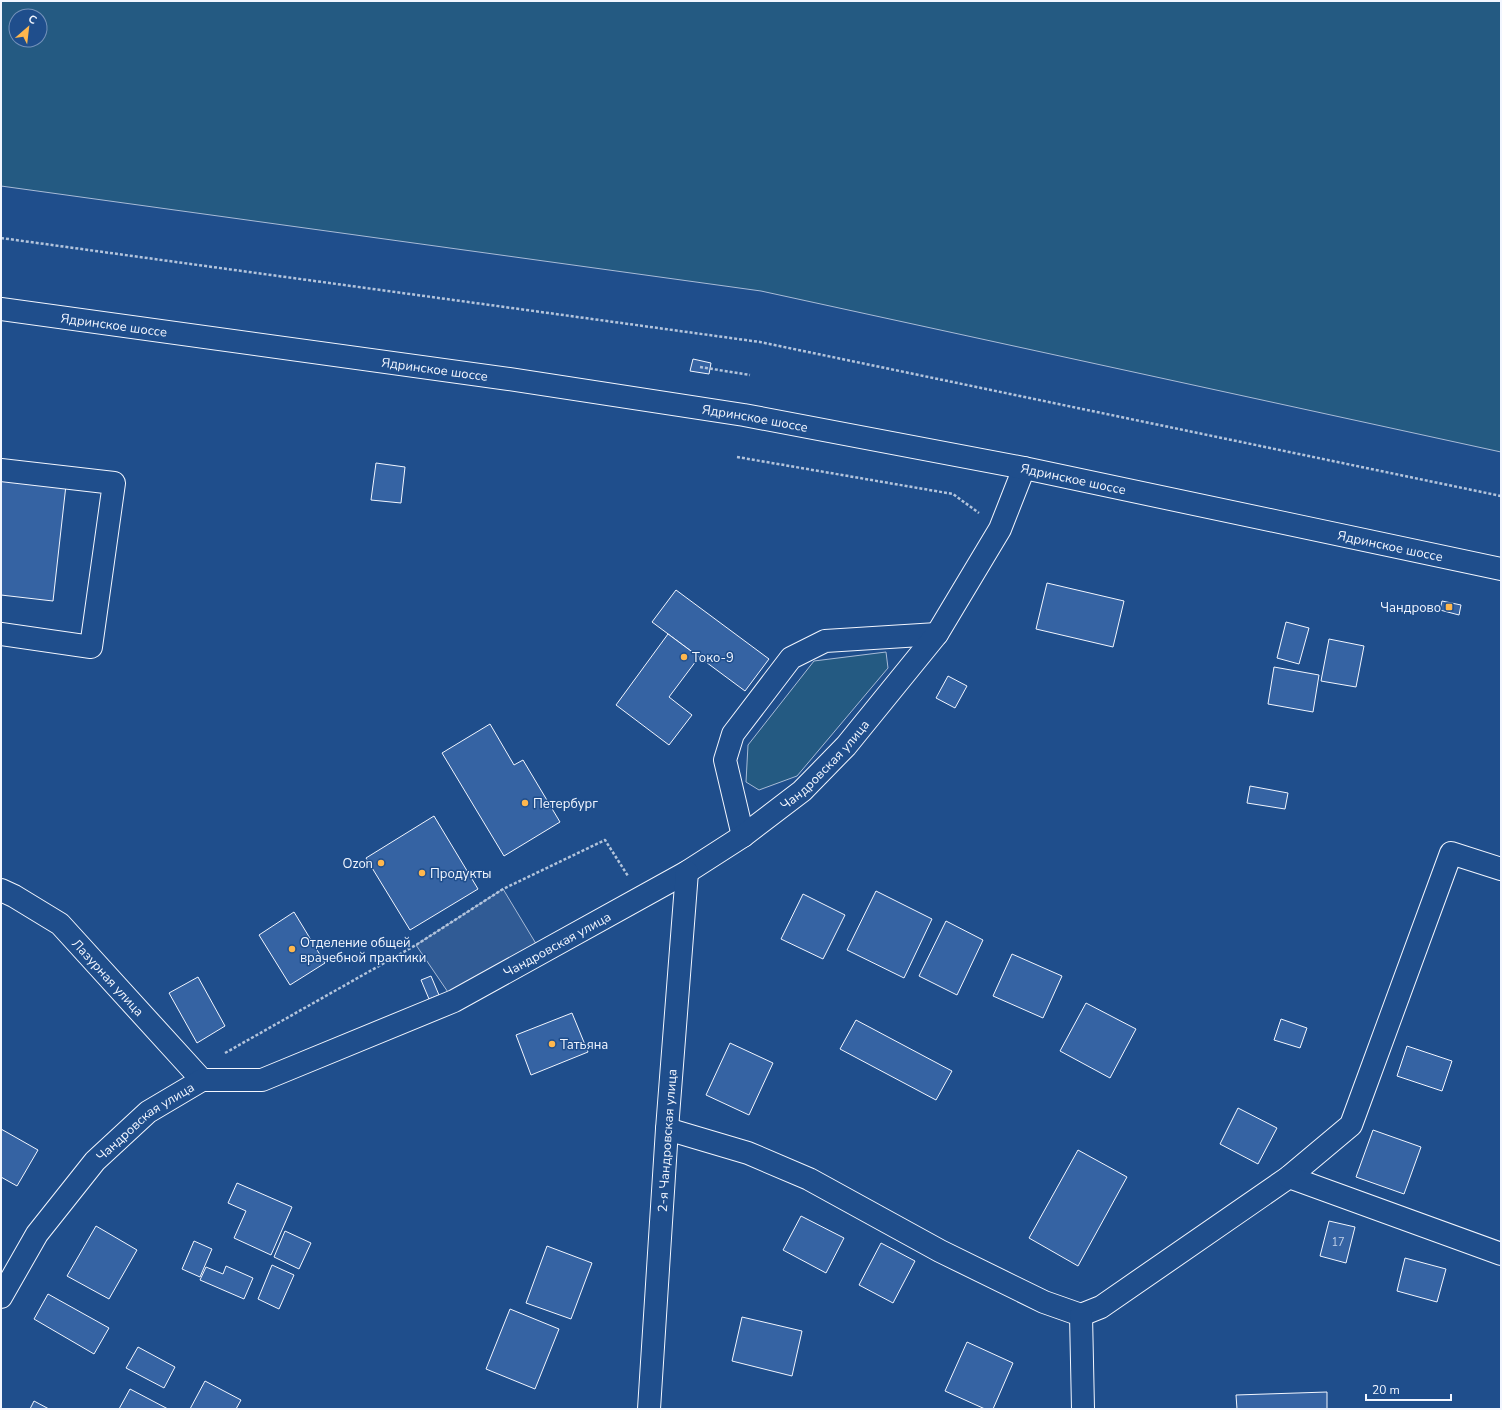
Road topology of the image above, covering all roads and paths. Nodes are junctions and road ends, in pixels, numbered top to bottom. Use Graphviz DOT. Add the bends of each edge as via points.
graph roads {
  1 [pos="1,238"];
  2 [pos="1,309"];
  3 [pos="700,367"];
  4 [pos="750,375"];
  5 [pos="736,458"];
  6 [pos="1024,468"];
  7 [pos="1,470"];
  8 [pos="1501,496"];
  9 [pos="1000,529"];
  10 [pos="1501,569"];
  11 [pos="1,634"];
  12 [pos="937,634"];
  13 [pos="743,836"];
  14 [pos="1501,869"];
  15 [pos="687,872"];
  16 [pos="1,890"];
  17 [pos="642,897"];
  18 [pos="202,1080"];
  19 [pos="667,1129"];
  20 [pos="1289,1177"];
  21 [pos="1501,1254"];
  22 [pos="1,1296"];
  23 [pos="1081,1315"];
  24 [pos="649,1409"];
  25 [pos="1082,1409"];
  1 -- 8 [label="path" via="760,342"];
  2 -- 6 [label="street, Ядринское шоссе" via="687,406"];
  3 -- 4 [label="path"];
  5 -- 9 [label="path" via="953,494"];
  6 -- 9 [label="street, Чандровская улица"];
  6 -- 10 [label="street, Ядринское шоссе"];
  7 -- 11 [label="street" via="114,483 91,647"];
  9 -- 12 [label="street, Чандровская улица"];
  12 -- 13 [label="street, Чандровская улица" via="846,746 802,791"];
  12 -- 13 [label="street" via="825,641 791,658 733,734 725,760"];
  13 -- 15 [label="street, Чандровская улица"];
  14 -- 20 [label="street" via="1452,853 1351,1125"];
  15 -- 17 [label="street, Чандровская улица"];
  15 -- 19 [label="street, 2-я Чандровская улица"];
  16 -- 18 [label="street, Лазурная улица" via="60,924"];
  17 -- 18 [label="street, Чандровская улица" via="454,1001 262,1080"];
  17 -- 18 [label="path" via="605,840 503,889 416,945 221,1055"];
  18 -- 22 [label="street, Чандровская улица" via="148,1112 94,1162 37,1234"];
  19 -- 23 [label="street" via="748,1153 809,1179 940,1251 1044,1302"];
  19 -- 24 [label="street, 2-я Чандровская улица"];
  20 -- 21 [label="street"];
  20 -- 23 [label="street" via="1101,1307"];
  23 -- 25 [label="street"];
}
